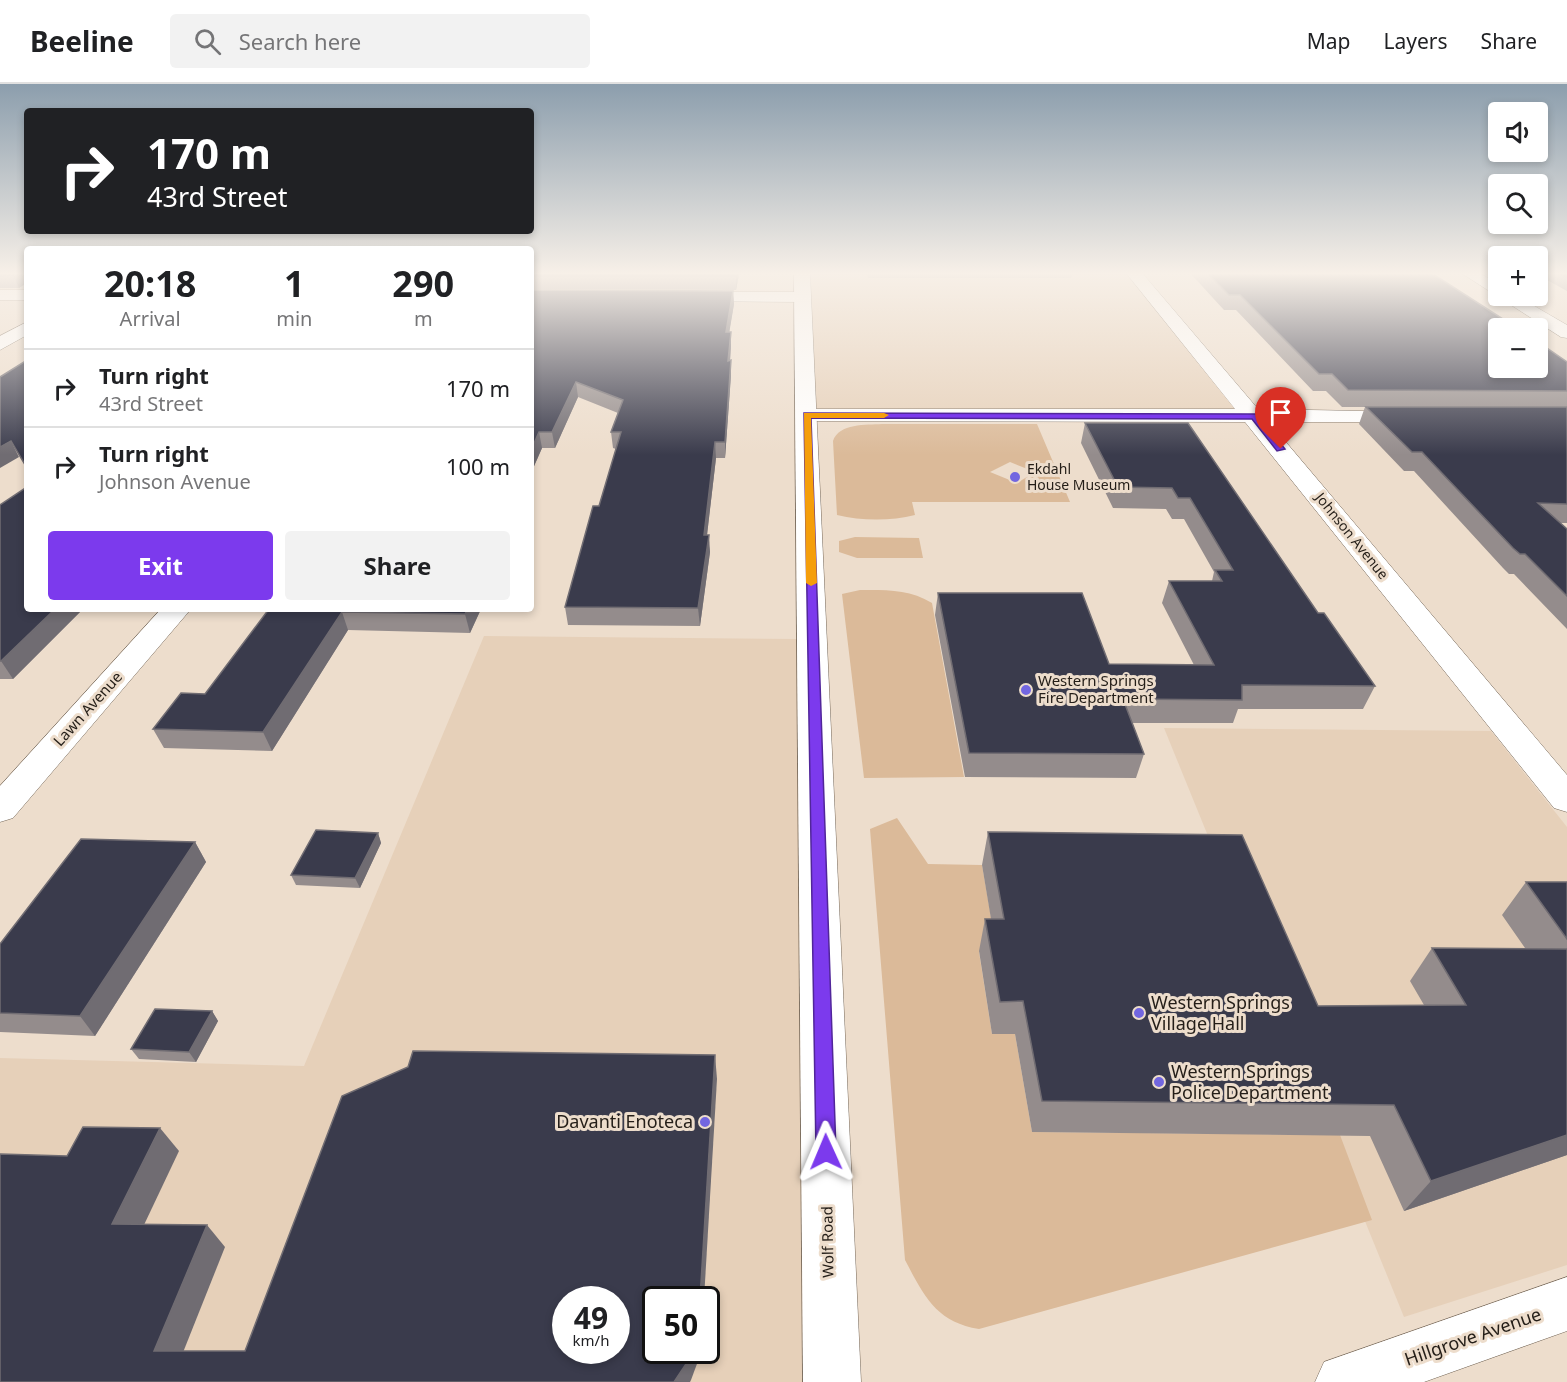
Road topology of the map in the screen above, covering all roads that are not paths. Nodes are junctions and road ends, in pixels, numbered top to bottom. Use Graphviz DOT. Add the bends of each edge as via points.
graph roads {
  1 [pos="15,335"];
  2 [pos="804,335"];
  3 [pos="1186,335"];
  4 [pos="0,344"];
  5 [pos="807,415"];
  6 [pos="1254,416"];
  7 [pos="1424,416"];
  8 [pos="174,612"];
  9 [pos="1567,799"];
  10 [pos="0,808"];
  11 [pos="1567,1304"];
  12 [pos="832,1382"];
  13 [pos="1344,1382"];
  1 -- 4 [label="street"];
  2 -- 5 [label="street, Wolf Road"];
  3 -- 6 [label="street, Johnson Avenue"];
  5 -- 6 [label="street"];
  5 -- 12 [label="street, Wolf Road"];
  6 -- 7 [label="street"];
  6 -- 9 [label="street, Johnson Avenue"];
  8 -- 10 [label="street, Lawn Avenue"];
  11 -- 13 [label="street, Hillgrove Avenue"];
}
